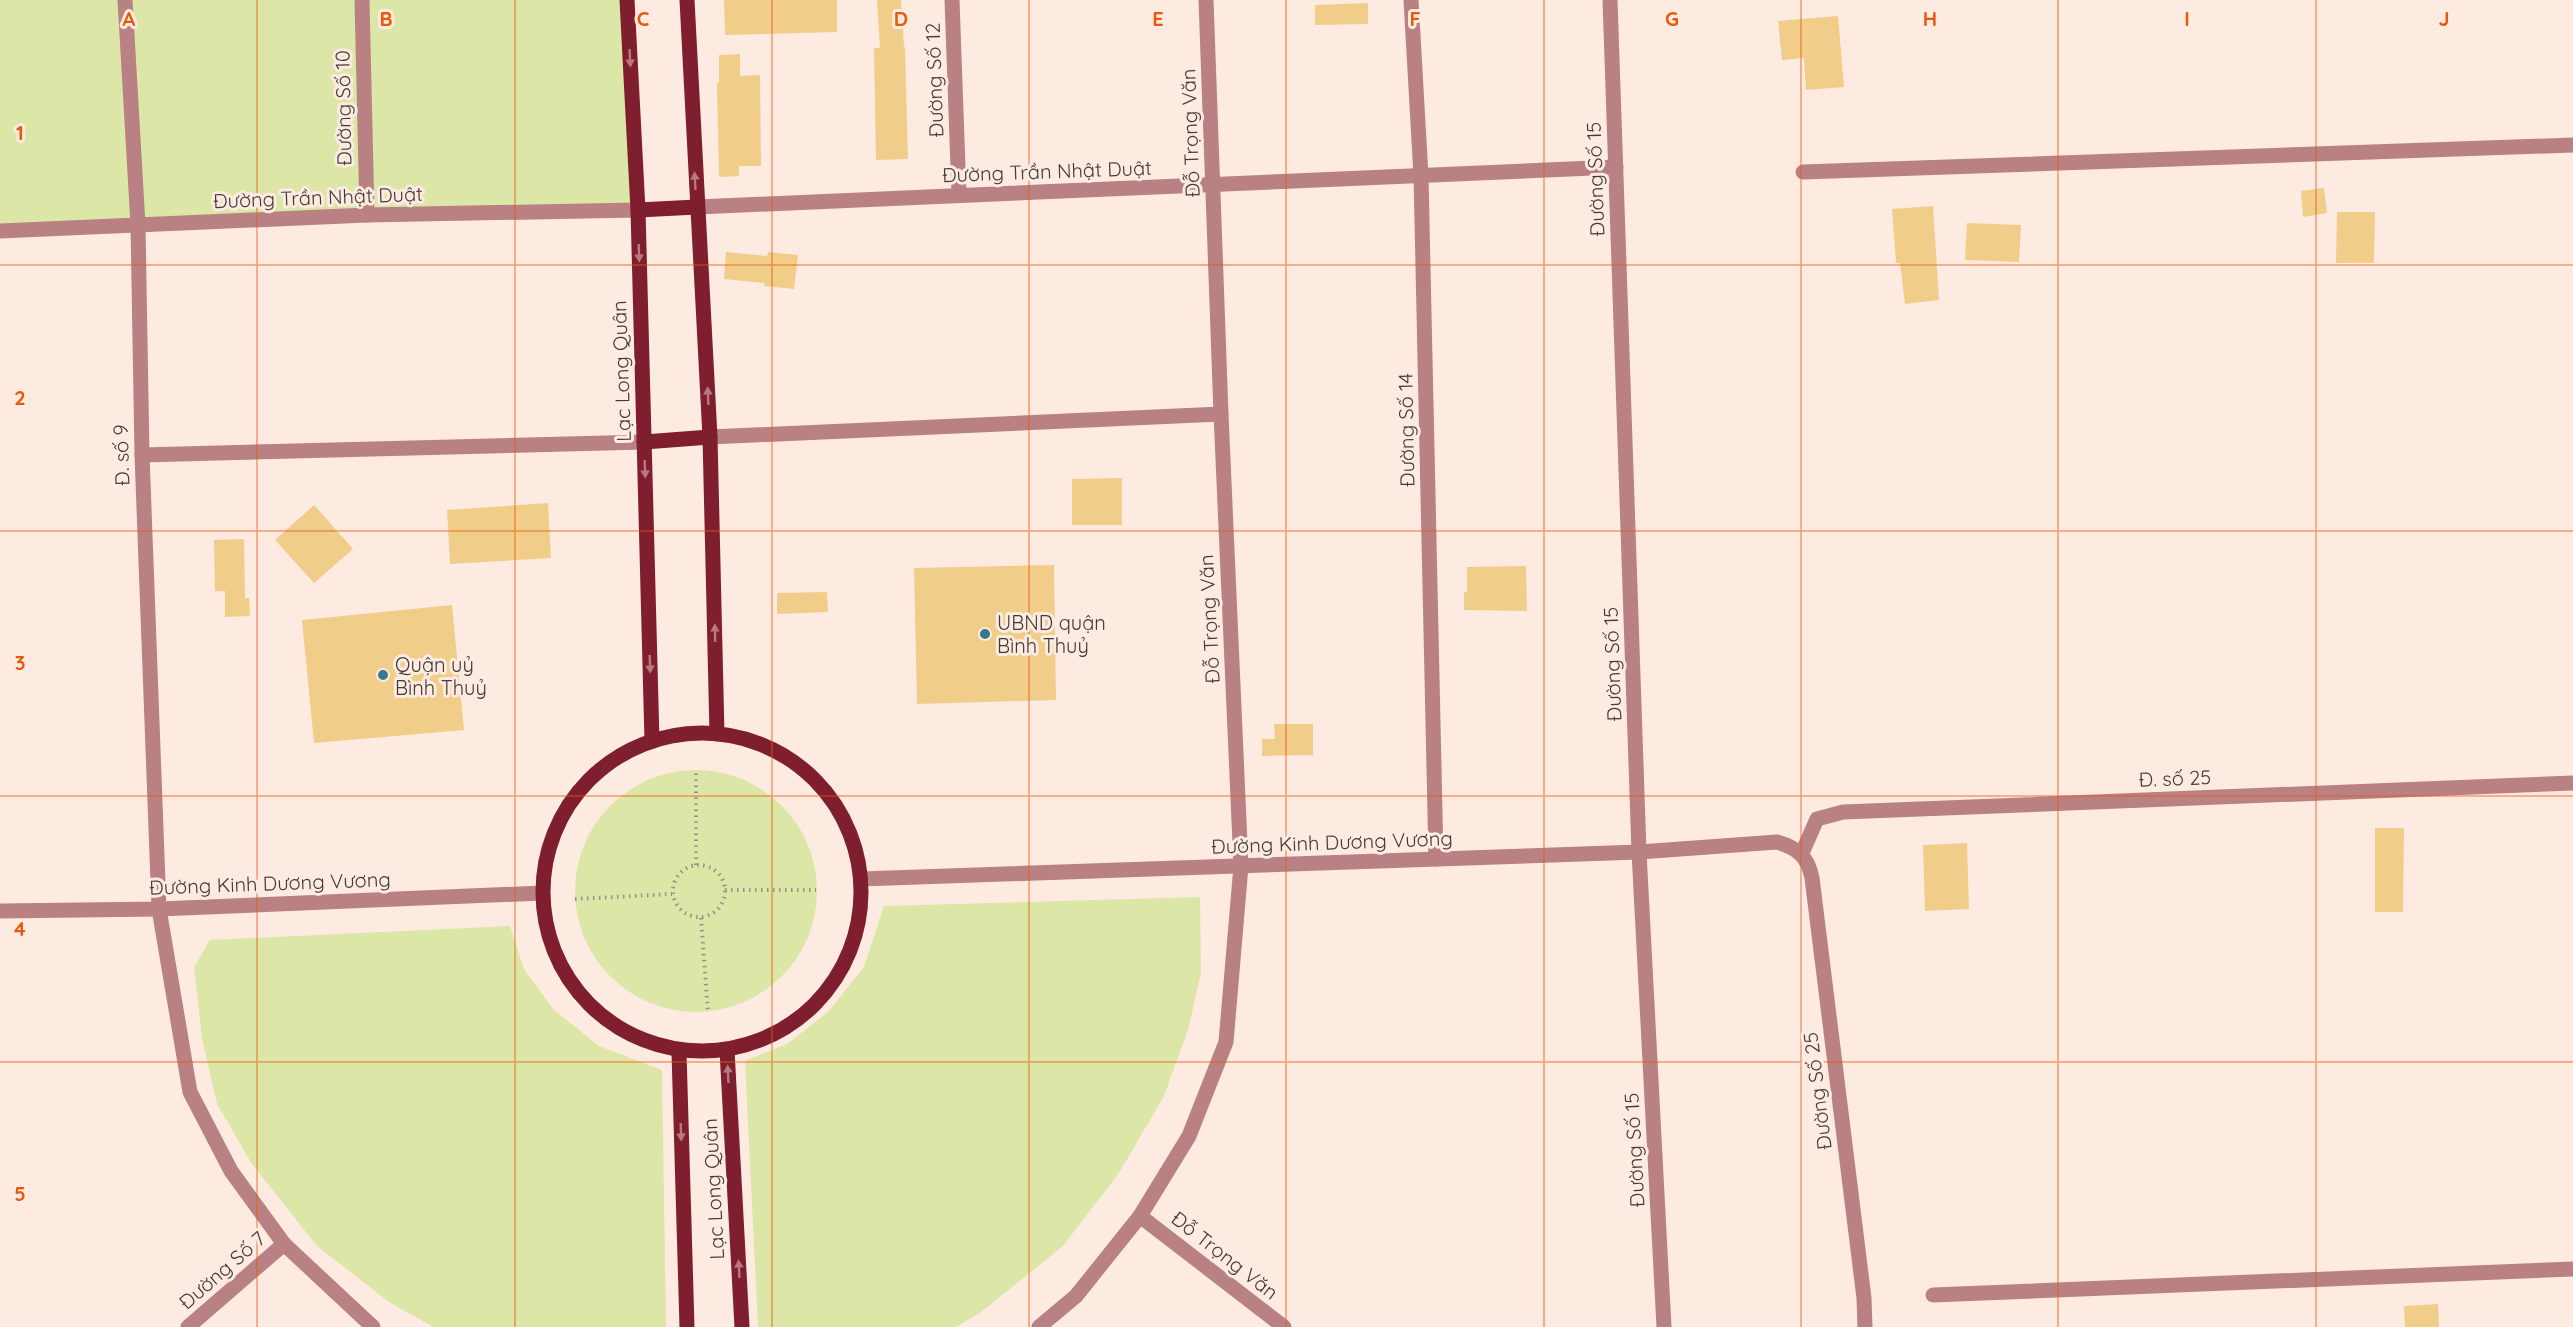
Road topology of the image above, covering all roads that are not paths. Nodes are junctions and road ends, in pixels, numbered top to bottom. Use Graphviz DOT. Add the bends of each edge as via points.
graph roads {
  1 [pos="125,0"];
  2 [pos="362,0"];
  3 [pos="627,0"];
  4 [pos="687,0"];
  5 [pos="952,0"];
  6 [pos="1206,0"];
  7 [pos="1412,0"];
  8 [pos="1610,0"];
  9 [pos="2573,145"];
  10 [pos="1616,167"];
  11 [pos="1803,172"];
  12 [pos="1421,176"];
  13 [pos="1213,185"];
  14 [pos="959,195"];
  15 [pos="697,207"];
  16 [pos="638,210"];
  17 [pos="367,215"];
  18 [pos="138,225"];
  19 [pos="0,231"];
  20 [pos="1221,414"];
  21 [pos="710,436"];
  22 [pos="644,442"];
  23 [pos="142,455"];
  24 [pos="717,734"];
  25 [pos="652,741"];
  26 [pos="2573,783"];
  27 [pos="1640,852"];
  28 [pos="1802,853"];
  29 [pos="1436,859"];
  30 [pos="1241,866"];
  31 [pos="861,879"];
  32 [pos="542,893"];
  33 [pos="159,909"];
  34 [pos="0,911"];
  35 [pos="727,1050"];
  36 [pos="678,1052"];
  37 [pos="1140,1215"];
  38 [pos="284,1244"];
  39 [pos="2573,1269"];
  40 [pos="1933,1295"];
  41 [pos="188,1327"];
  42 [pos="373,1327"];
  43 [pos="687,1327"];
  44 [pos="742,1327"];
  45 [pos="1038,1327"];
  46 [pos="1284,1327"];
  47 [pos="1664,1327"];
  48 [pos="1865,1327"];
  1 -- 18 [label="street, Đ. số 9"];
  2 -- 17 [label="street, Đường Số 10"];
  3 -- 16 [label="main road, Lạc Long Quân, one-way"];
  15 -- 4 [label="main road, one-way"];
  5 -- 14 [label="street, Đường Số 12"];
  6 -- 13 [label="street, Đỗ Trọng Văn"];
  7 -- 12 [label="street, Đường Số 14"];
  8 -- 10 [label="street, Đường Số 15"];
  9 -- 11 [label="street"];
  10 -- 12 [label="street, Đường Trần Nhật Duật"];
  10 -- 27 [label="street, Đường Số 15"];
  12 -- 13 [label="street, Đường Trần Nhật Duật"];
  12 -- 29 [label="street, Đường Số 14"];
  13 -- 14 [label="street, Đường Trần Nhật Duật"];
  13 -- 20 [label="street, Đỗ Trọng Văn"];
  14 -- 15 [label="street, Đường Trần Nhật Duật"];
  15 -- 16 [label="main road"];
  21 -- 15 [label="main road, one-way"];
  16 -- 17 [label="street, Đường Trần Nhật Duật"];
  16 -- 22 [label="main road, Lạc Long Quân, one-way"];
  17 -- 18 [label="street, Đường Trần Nhật Duật"];
  18 -- 19 [label="street, Đường Trần Nhật Duật"];
  18 -- 23 [label="street, Đ. số 9"];
  20 -- 21 [label="street"];
  20 -- 30 [label="street, Đỗ Trọng Văn"];
  21 -- 22 [label="main road"];
  24 -- 21 [label="main road, one-way"];
  22 -- 23 [label="street"];
  22 -- 25 [label="main road, Lạc Long Quân, one-way"];
  23 -- 33 [label="street, Đ. số 9"];
  24 -- 25 [label="main road" via="684,734"];
  24 -- 31 [label="main road" via="761,744 799,765 830,796 851,835"];
  25 -- 32 [label="main road" via="608,764 573,799 550,844"];
  26 -- 28 [label="street, Đ. số 25" via="1843,812 1818,819"];
  27 -- 28 [label="street, Đường Kinh Dương Vương" via="1778,842"];
  27 -- 29 [label="street, Đường Kinh Dương Vương"];
  27 -- 47 [label="street, Đường Số 15"];
  28 -- 48 [label="street, Đường Số 25" via="1812,878"];
  29 -- 30 [label="street, Đường Kinh Dương Vương"];
  30 -- 31 [label="street, Đường Kinh Dương Vương"];
  30 -- 37 [label="street, Đỗ Trọng Văn" via="1226,1042 1189,1136"];
  31 -- 35 [label="main road" via="858,926 841,970 811,1008 772,1035"];
  32 -- 33 [label="street, Đường Kinh Dương Vương"];
  32 -- 36 [label="main road" via="552,947 578,994 645,1044"];
  33 -- 34 [label="street, Đường Kinh Dương Vương"];
  33 -- 38 [label="street, Đ. số 9" via="190,1092 231,1171"];
  35 -- 36 [label="main road"];
  44 -- 35 [label="main road, Lạc Long Quân, one-way"];
  36 -- 43 [label="main road, Lạc Long Quân, one-way"];
  37 -- 45 [label="street, Đỗ Trọng Văn" via="1076,1296"];
  37 -- 46 [label="street, Đỗ Trọng Văn"];
  38 -- 41 [label="street, Đường Số 7"];
  38 -- 42 [label="street, Đ. số 9"];
  39 -- 40 [label="street"];
}
